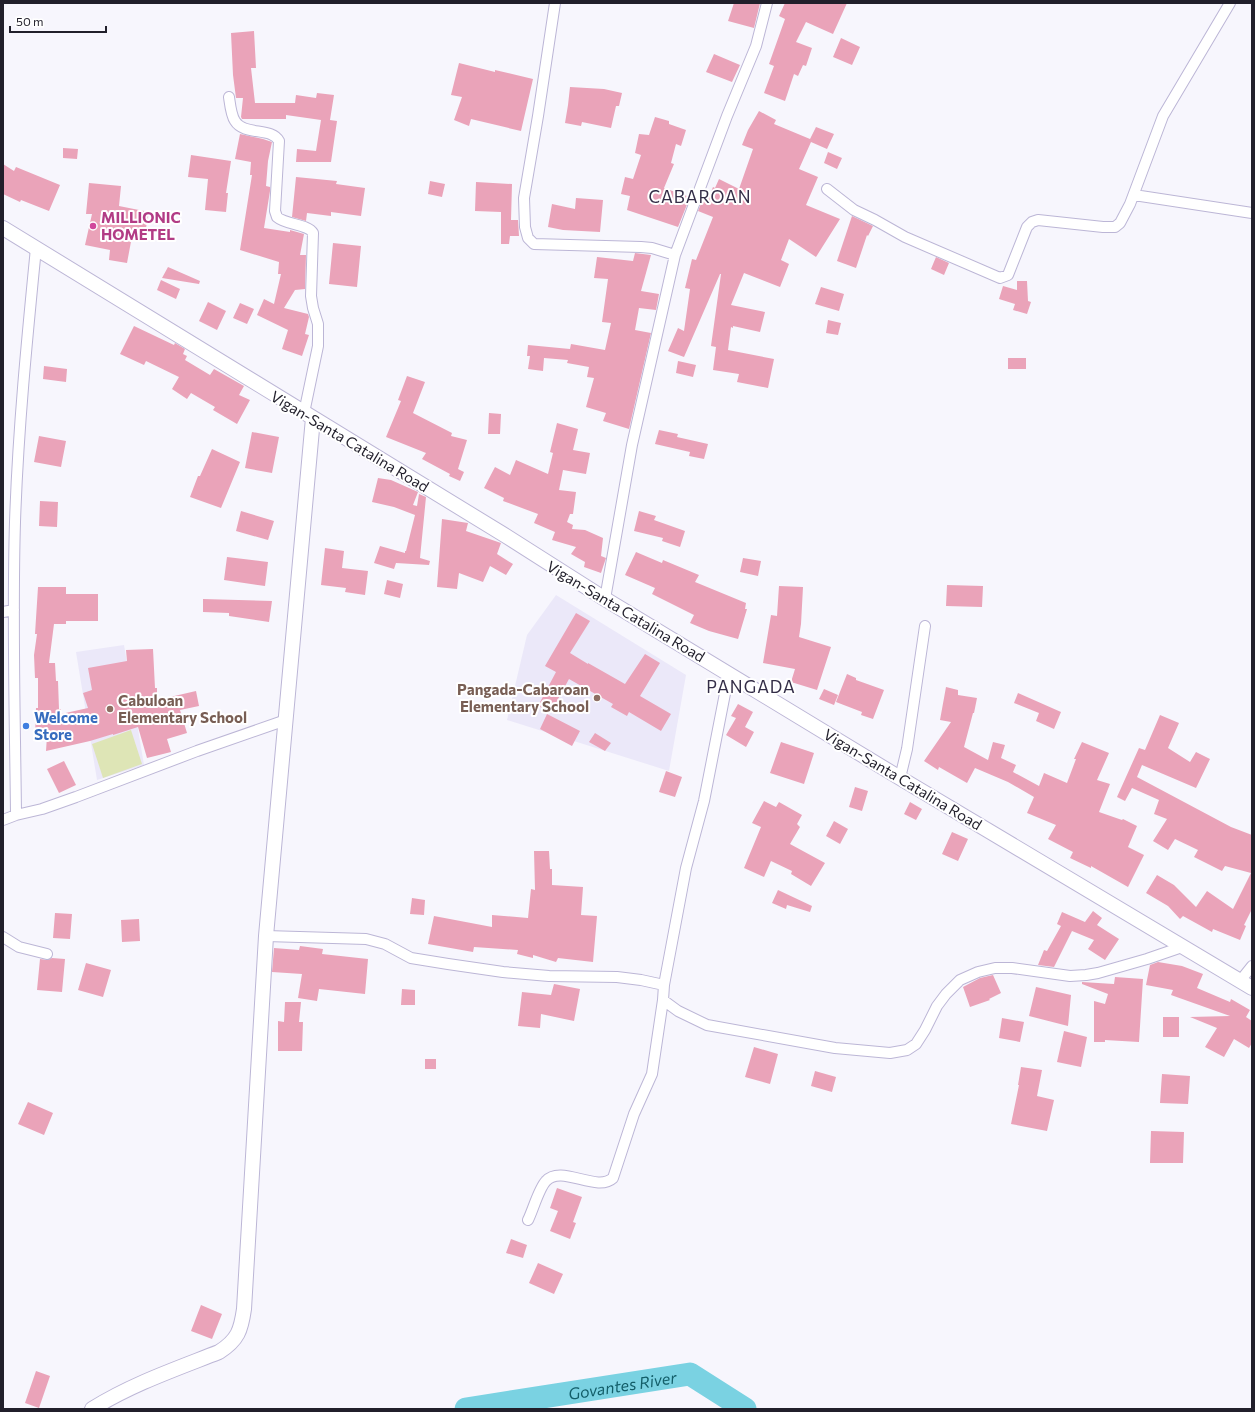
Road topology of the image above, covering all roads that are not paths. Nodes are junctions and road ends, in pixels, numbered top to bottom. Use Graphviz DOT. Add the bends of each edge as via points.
graph roads {
  1 [pos="555,3"];
  2 [pos="767,3"];
  3 [pos="1230,3"];
  4 [pos="228,97"];
  5 [pos="827,189"];
  6 [pos="1134,195"];
  7 [pos="1252,213"];
  8 [pos="3,228"];
  9 [pos="36,248"];
  10 [pos="675,255"];
  11 [pos="309,415"];
  12 [pos="605,599"];
  13 [pos="14,610"];
  14 [pos="3,612"];
  15 [pos="925,626"];
  16 [pos="729,673"];
  17 [pos="286,720"];
  18 [pos="900,778"];
  19 [pos="16,815"];
  20 [pos="3,820"];
  21 [pos="266,936"];
  22 [pos="3,937"];
  23 [pos="1182,947"];
  24 [pos="47,954"];
  25 [pos="1252,966"];
  26 [pos="664,985"];
  27 [pos="1246,985"];
  28 [pos="663,1000"];
  29 [pos="528,1220"];
  30 [pos="92,1409"];
  1 -- 10 [label="street" via="524,198 528,238 534,244 641,246"];
  2 -- 10 [label="street" via="756,46"];
  3 -- 6 [label="street" via="1163,116"];
  4 -- 11 [label="street" via="234,120 240,127 273,136 279,141 275,211 277,217 308,228 313,233 311,296 318,324 318,346"];
  5 -- 6 [label="street" via="854,210 905,237 1000,278 1008,275 1026,227 1032,222 1038,220 1114,227 1120,223"];
  6 -- 7 [label="street"];
  8 -- 9 [label="main road, Vigan-Santa Catalina Road"];
  9 -- 11 [label="main road, Vigan-Santa Catalina Road"];
  9 -- 13 [label="street" via="19,432"];
  10 -- 12 [label="street" via="632,445"];
  11 -- 12 [label="main road, Vigan-Santa Catalina Road"];
  11 -- 17 [label="main road"];
  12 -- 16 [label="main road, Vigan-Santa Catalina Road"];
  13 -- 14 [label="street"];
  13 -- 19 [label="street"];
  15 -- 18 [label="street" via="908,748"];
  16 -- 18 [label="main road, Vigan-Santa Catalina Road"];
  16 -- 26 [label="street" via="704,801 686,868"];
  17 -- 19 [label="street" via="42,809"];
  17 -- 21 [label="main road"];
  18 -- 23 [label="main road, Vigan-Santa Catalina Road"];
  19 -- 20 [label="street"];
  21 -- 26 [label="street" via="366,939 385,944 411,958 448,964 548,976 617,977"];
  21 -- 30 [label="main road" via="244,1309 237,1337 219,1352 128,1388"];
  22 -- 24 [label="street" via="19,947"];
  23 -- 27 [label="main road, Vigan-Santa Catalina Road"];
  23 -- 28 [label="street" via="1086,975 1070,976 1012,968 978,972 960,980 946,994 916,1044 907,1050 890,1053 835,1048 714,1026 691,1018"];
  25 -- 27 [label="street"];
  26 -- 28 [label="street"];
  28 -- 29 [label="street" via="652,1074 634,1114 613,1178 608,1182 598,1182 550,1177 543,1184"];
}
